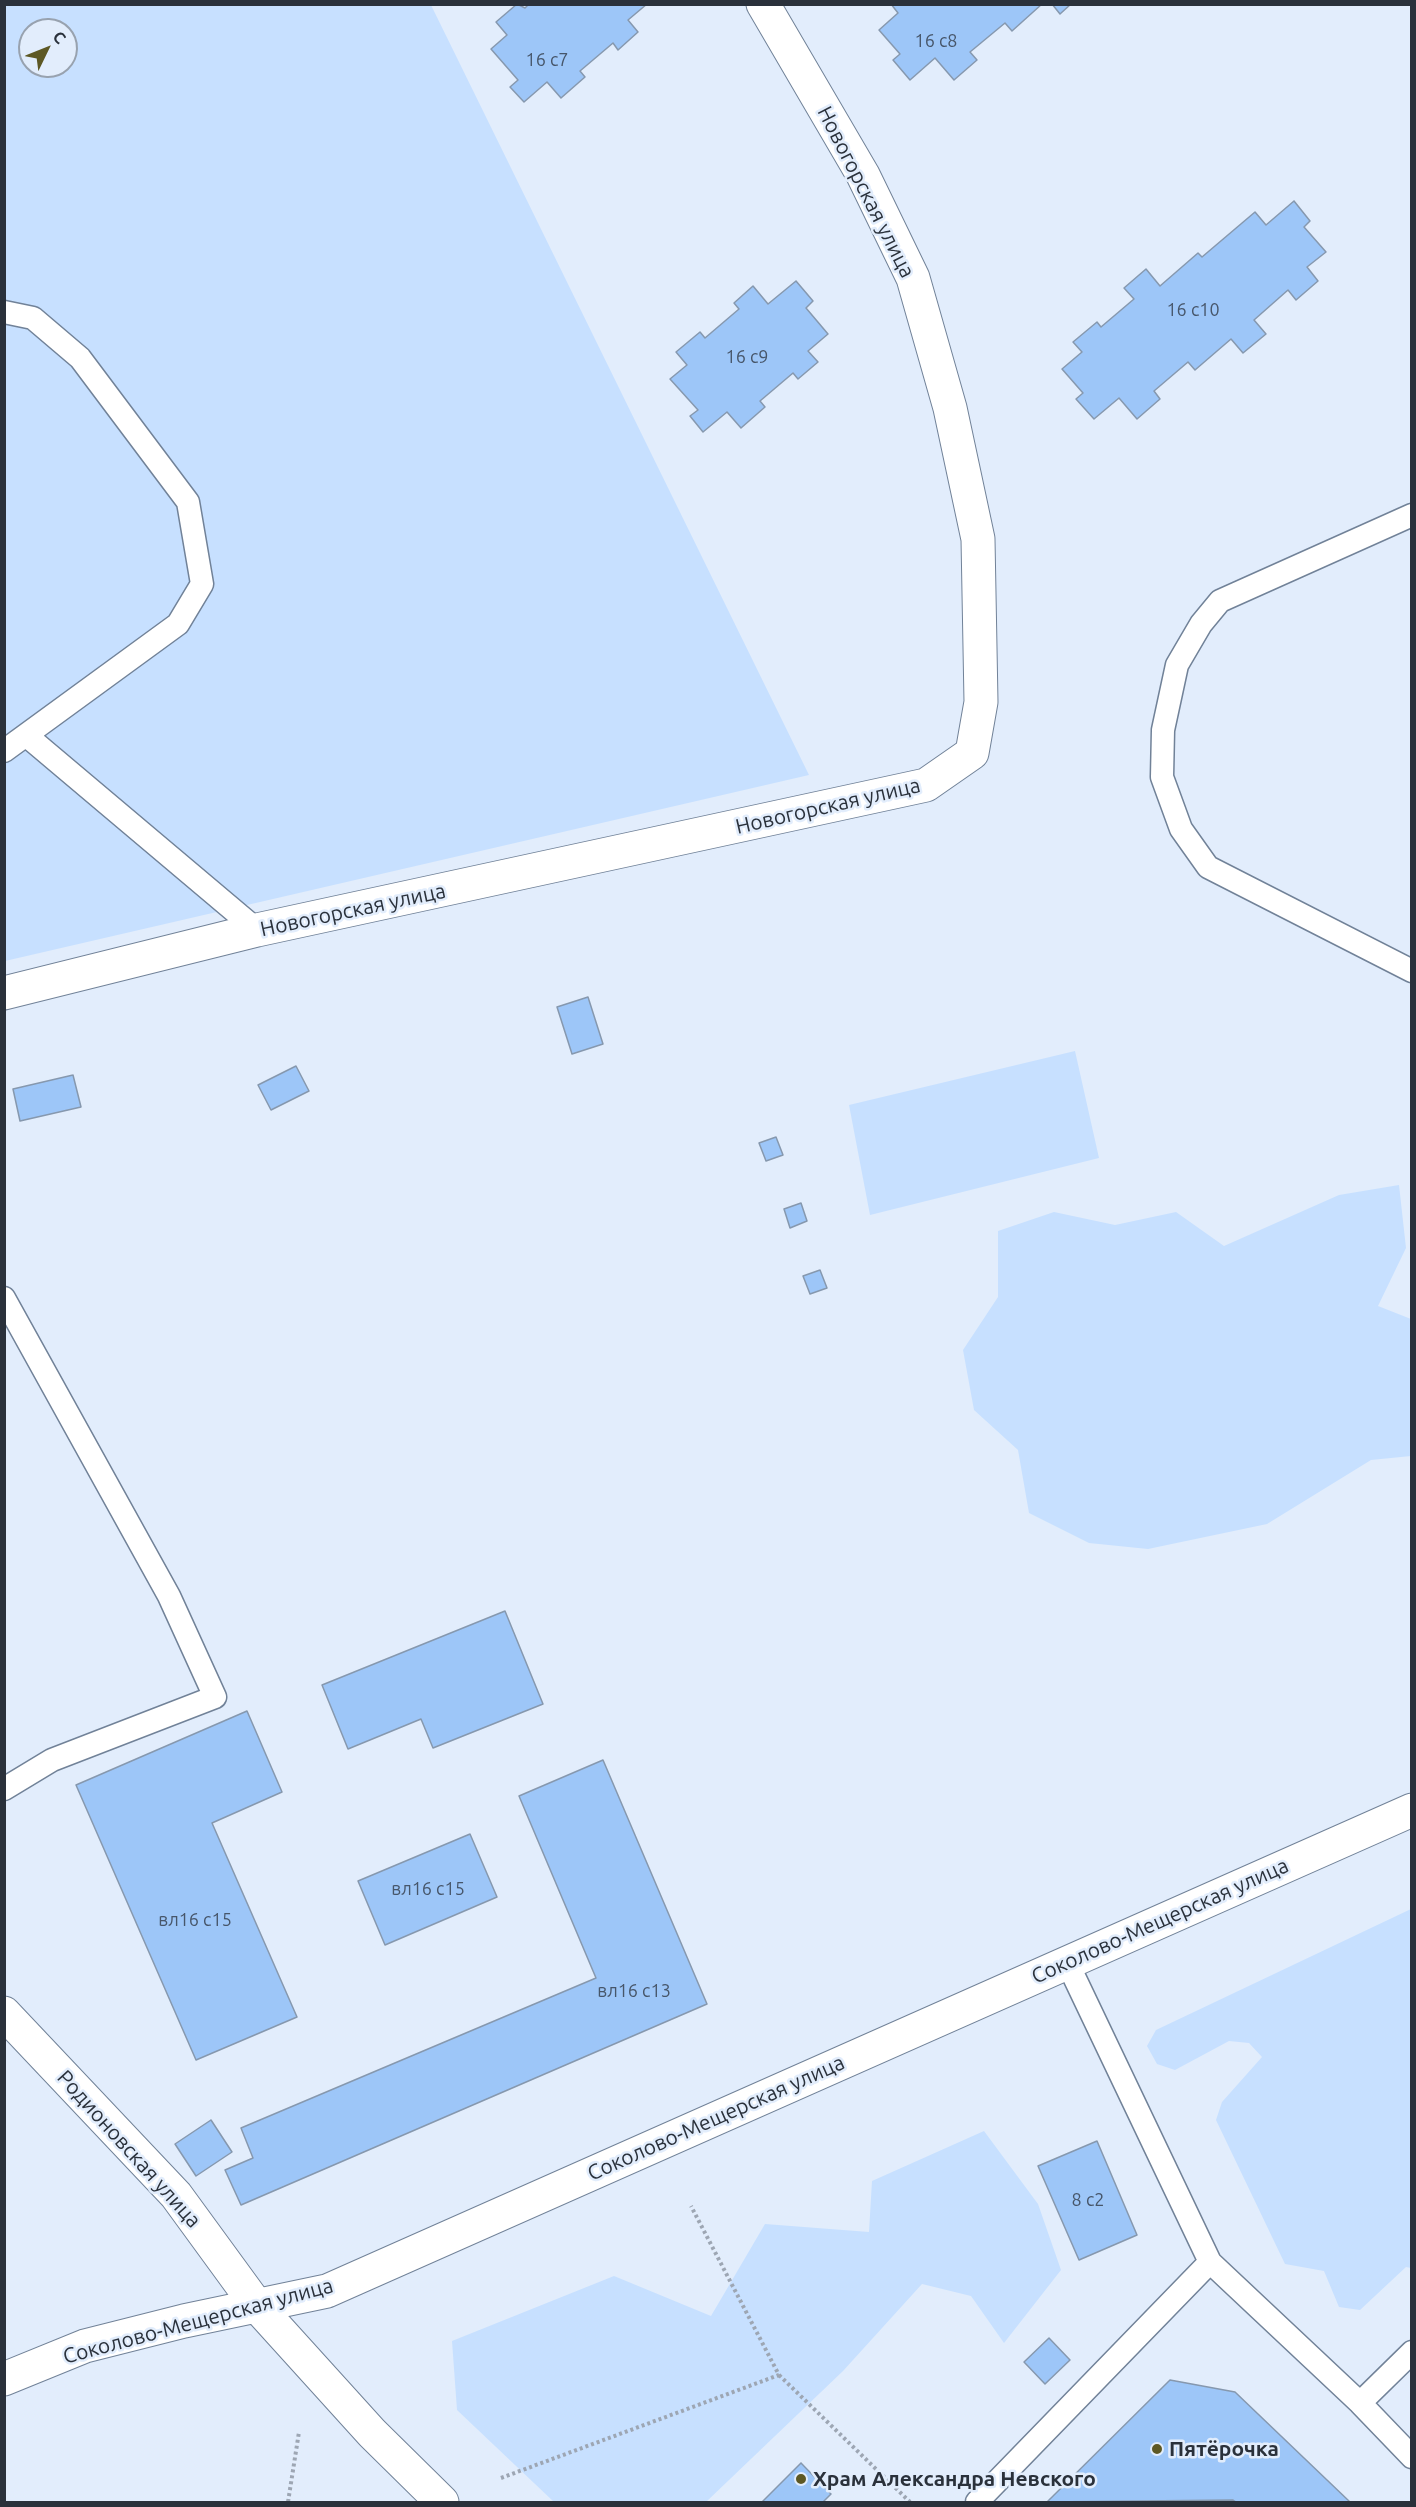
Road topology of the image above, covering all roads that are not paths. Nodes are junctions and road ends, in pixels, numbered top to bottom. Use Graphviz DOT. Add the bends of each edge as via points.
graph roads {
  1 [pos="763,4"];
  2 [pos="4,312"];
  3 [pos="1412,515"];
  4 [pos="27,736"];
  5 [pos="4,751"];
  6 [pos="257,930"];
  7 [pos="1412,971"];
  8 [pos="4,993"];
  9 [pos="4,1298"];
  10 [pos="4,1789"];
  11 [pos="1412,1809"];
  12 [pos="1067,1962"];
  13 [pos="4,2013"];
  14 [pos="1210,2262"];
  15 [pos="257,2306"];
  16 [pos="1412,2352"];
  17 [pos="4,2379"];
  18 [pos="1360,2403"];
  19 [pos="1412,2457"];
  20 [pos="442,2502"];
  21 [pos="977,2502"];
  1 -- 6 [label="street, Новогорская улица" via="862,175 913,278 950,408 978,539 981,702 972,753 926,785"];
  2 -- 4 [label="lane" via="33,318 80,358 188,502 202,584 178,624"];
  3 -- 7 [label="lane" via="1220,601 1201,624 1178,665 1163,730 1162,777 1181,829 1208,867"];
  4 -- 5 [label="lane"];
  4 -- 6 [label="lane"];
  6 -- 8 [label="street, Новогорская улица"];
  9 -- 10 [label="lane" via="169,1596 215,1697 52,1760"];
  11 -- 12 [label="street, Соколово-Мещерская улица"];
  12 -- 14 [label="lane"];
  12 -- 15 [label="street, Соколово-Мещерская улица" via="327,2291"];
  13 -- 15 [label="street, Родионовская улица" via="176,2195"];
  14 -- 18 [label="lane"];
  14 -- 21 [label="lane"];
  15 -- 17 [label="street, Соколово-Мещерская улица" via="84,2346"];
  15 -- 20 [label="street, Родионовская улица" via="372,2433"];
  16 -- 18 [label="lane"];
  18 -- 19 [label="lane"];
}
